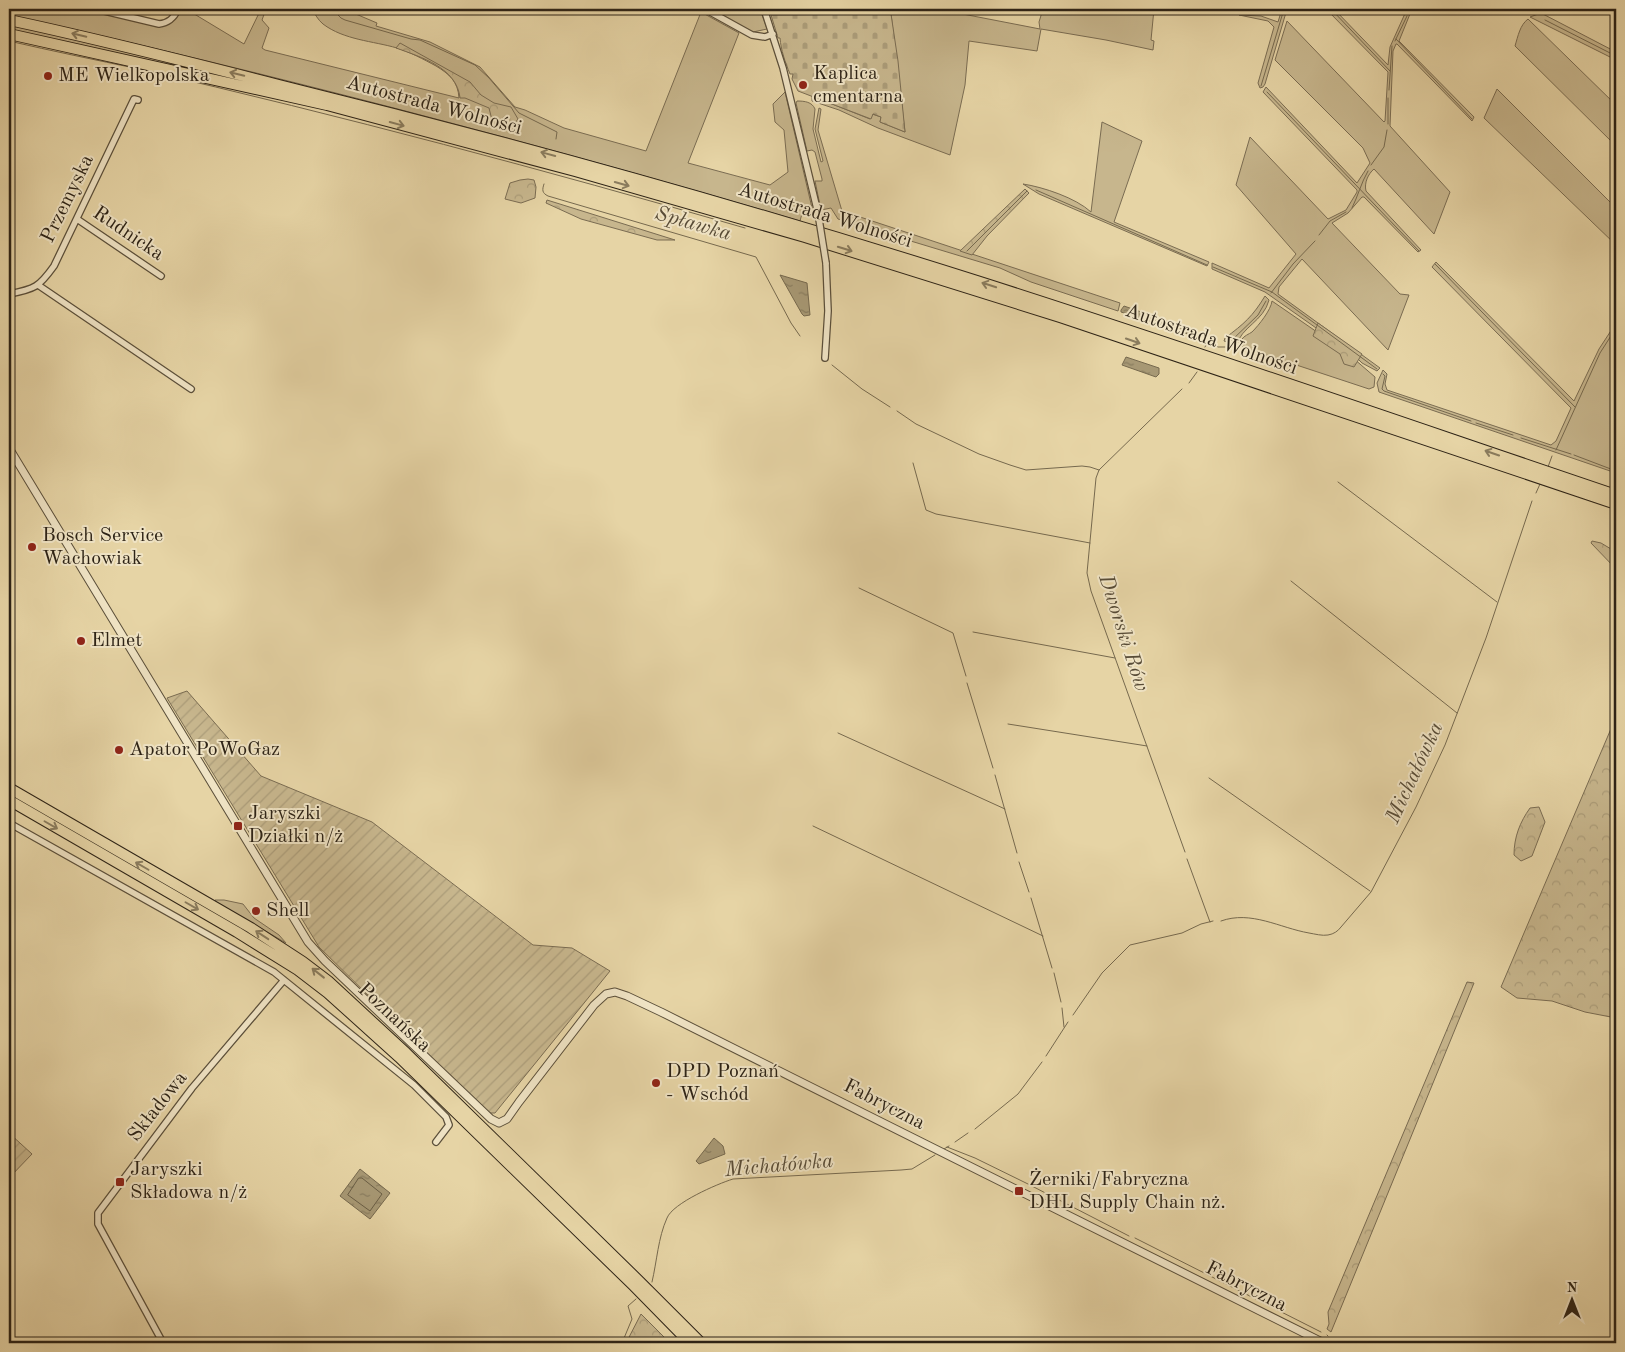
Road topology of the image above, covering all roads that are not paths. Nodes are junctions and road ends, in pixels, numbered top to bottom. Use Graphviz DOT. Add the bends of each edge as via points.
graph roads {
  1 [pos="96,9"];
  2 [pos="178,9"];
  3 [pos="705,9"];
  4 [pos="764,9"];
  5 [pos="9,20"];
  6 [pos="9,34"];
  7 [pos="772,34"];
  8 [pos="138,100"];
  9 [pos="77,219"];
  10 [pos="161,276"];
  11 [pos="38,285"];
  12 [pos="9,294"];
  13 [pos="825,358"];
  14 [pos="191,389"];
  15 [pos="9,448"];
  16 [pos="1536,472"];
  17 [pos="1568,483"];
  18 [pos="1616,495"];
  19 [pos="1616,504"];
  20 [pos="9,788"];
  21 [pos="9,800"];
  22 [pos="9,823"];
  23 [pos="184,890"];
  24 [pos="209,896"];
  25 [pos="289,943"];
  26 [pos="303,962"];
  27 [pos="284,980"];
  28 [pos="436,1142"];
  29 [pos="164,1343"];
  30 [pos="690,1343"];
  31 [pos="700,1343"];
  32 [pos="1324,1343"];
  1 -- 2 [label="street" via="159,24 168,22"];
  3 -- 7 [label="street" via="752,35 765,37"];
  4 -- 7 [label="street"];
  16 -- 5 [label="highway, Autostrada Wolności, one-way" via="1119,327 810,229 420,120"];
  6 -- 16 [label="highway, Autostrada Wolności, one-way" via="327,105 673,198 978,290"];
  7 -- 13 [label="street, bridge" via="818,213 826,262 828,311"];
  8 -- 9 [label="street, Przemyska" via="134,99"];
  9 -- 10 [label="street, Rudnicka"];
  9 -- 11 [label="street, Przemyska" via="54,266"];
  11 -- 12 [label="street"];
  11 -- 14 [label="street"];
  15 -- 32 [label="street, Fabryczna" via="308,942 496,1122 507,1119 597,1002 606,994 618,993"];
  16 -- 17 [label="highway, Autostrada Wolności"];
  17 -- 18 [label="highway, Autostrada Wolności"];
  17 -- 19 [label="highway, Autostrada Wolności"];
  23 -- 20 [label="highway, Poznańska, one-way"];
  21 -- 30 [label="highway, Poznańska, one-way" via="244,936 328,993 407,1064"];
  22 -- 27 [label="street"];
  23 -- 24 [label="highway"];
  26 -- 23 [label="highway, Poznańska, one-way"];
  25 -- 26 [label="highway"];
  31 -- 26 [label="highway, Poznańska, one-way" via="406,1053"];
  27 -- 28 [label="street" via="414,1085 446,1117 449,1125"];
  27 -- 29 [label="street, Składowa" via="192,1088 98,1213 98,1224"];
}
